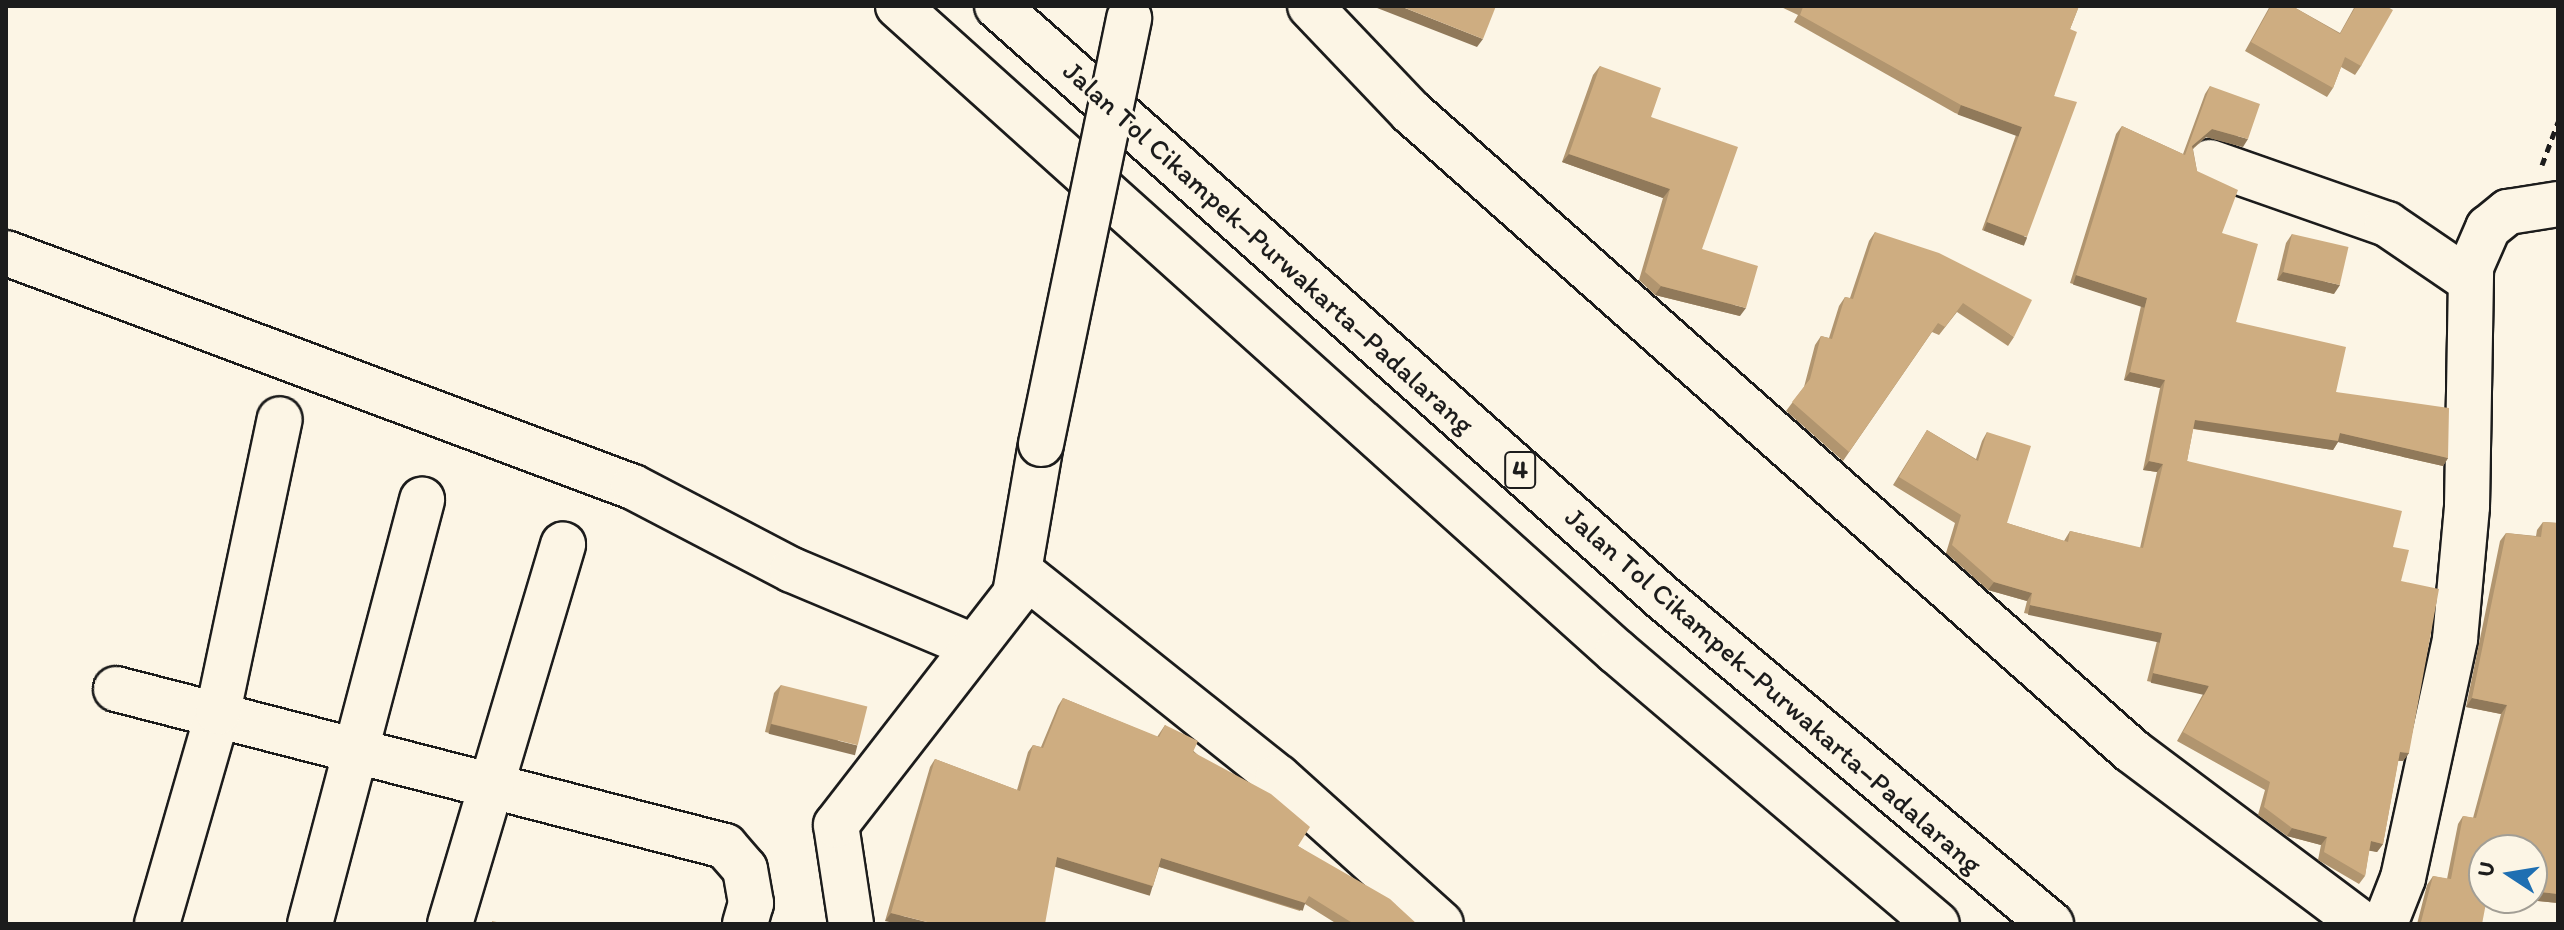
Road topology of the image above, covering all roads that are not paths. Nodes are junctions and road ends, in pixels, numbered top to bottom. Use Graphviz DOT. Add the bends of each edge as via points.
graph roads {
  1 [pos="898,6"];
  2 [pos="997,6"];
  3 [pos="1310,6"];
  4 [pos="1130,12"];
  5 [pos="2210,162"];
  6 [pos="2558,204"];
  7 [pos="6,253"];
  8 [pos="2469,280"];
  9 [pos="280,419"];
  10 [pos="422,500"];
  11 [pos="563,544"];
  12 [pos="1022,573"];
  13 [pos="970,645"];
  14 [pos="116,689"];
  15 [pos="218,712"];
  16 [pos="360,747"];
  17 [pos="485,789"];
  18 [pos="157,924"];
  19 [pos="310,924"];
  20 [pos="450,924"];
  21 [pos="745,924"];
  22 [pos="851,924"];
  23 [pos="1441,924"];
  24 [pos="1937,924"];
  25 [pos="2051,924"];
  26 [pos="2362,924"];
  27 [pos="2385,924"];
  1 -- 24 [label="main road" via="1617,652"];
  2 -- 25 [label="main road, Jalan Tol Cikampek–Purwakarta–Padalarang / 4" via="1663,598"];
  3 -- 26 [label="main road" via="1411,112 2132,751"];
  4 -- 12 [label="main road, bridge" via="1041,444"];
  5 -- 8 [label="main road" via="2387,224"];
  6 -- 8 [label="main road" via="2508,212 2488,228"];
  7 -- 13 [label="main road" via="633,487 792,570"];
  8 -- 27 [label="main road" via="2467,506 2455,639 2403,878"];
  9 -- 15 [label="main road"];
  10 -- 16 [label="main road"];
  11 -- 17 [label="main road"];
  12 -- 13 [label="main road" via="1015,594"];
  12 -- 23 [label="main road" via="1278,777"];
  13 -- 22 [label="main road" via="836,825"];
  14 -- 15 [label="main road"];
  15 -- 16 [label="main road"];
  15 -- 18 [label="main road"];
  16 -- 17 [label="main road"];
  16 -- 19 [label="main road"];
  17 -- 20 [label="main road"];
  17 -- 21 [label="main road" via="725,846 745,869"];
}
